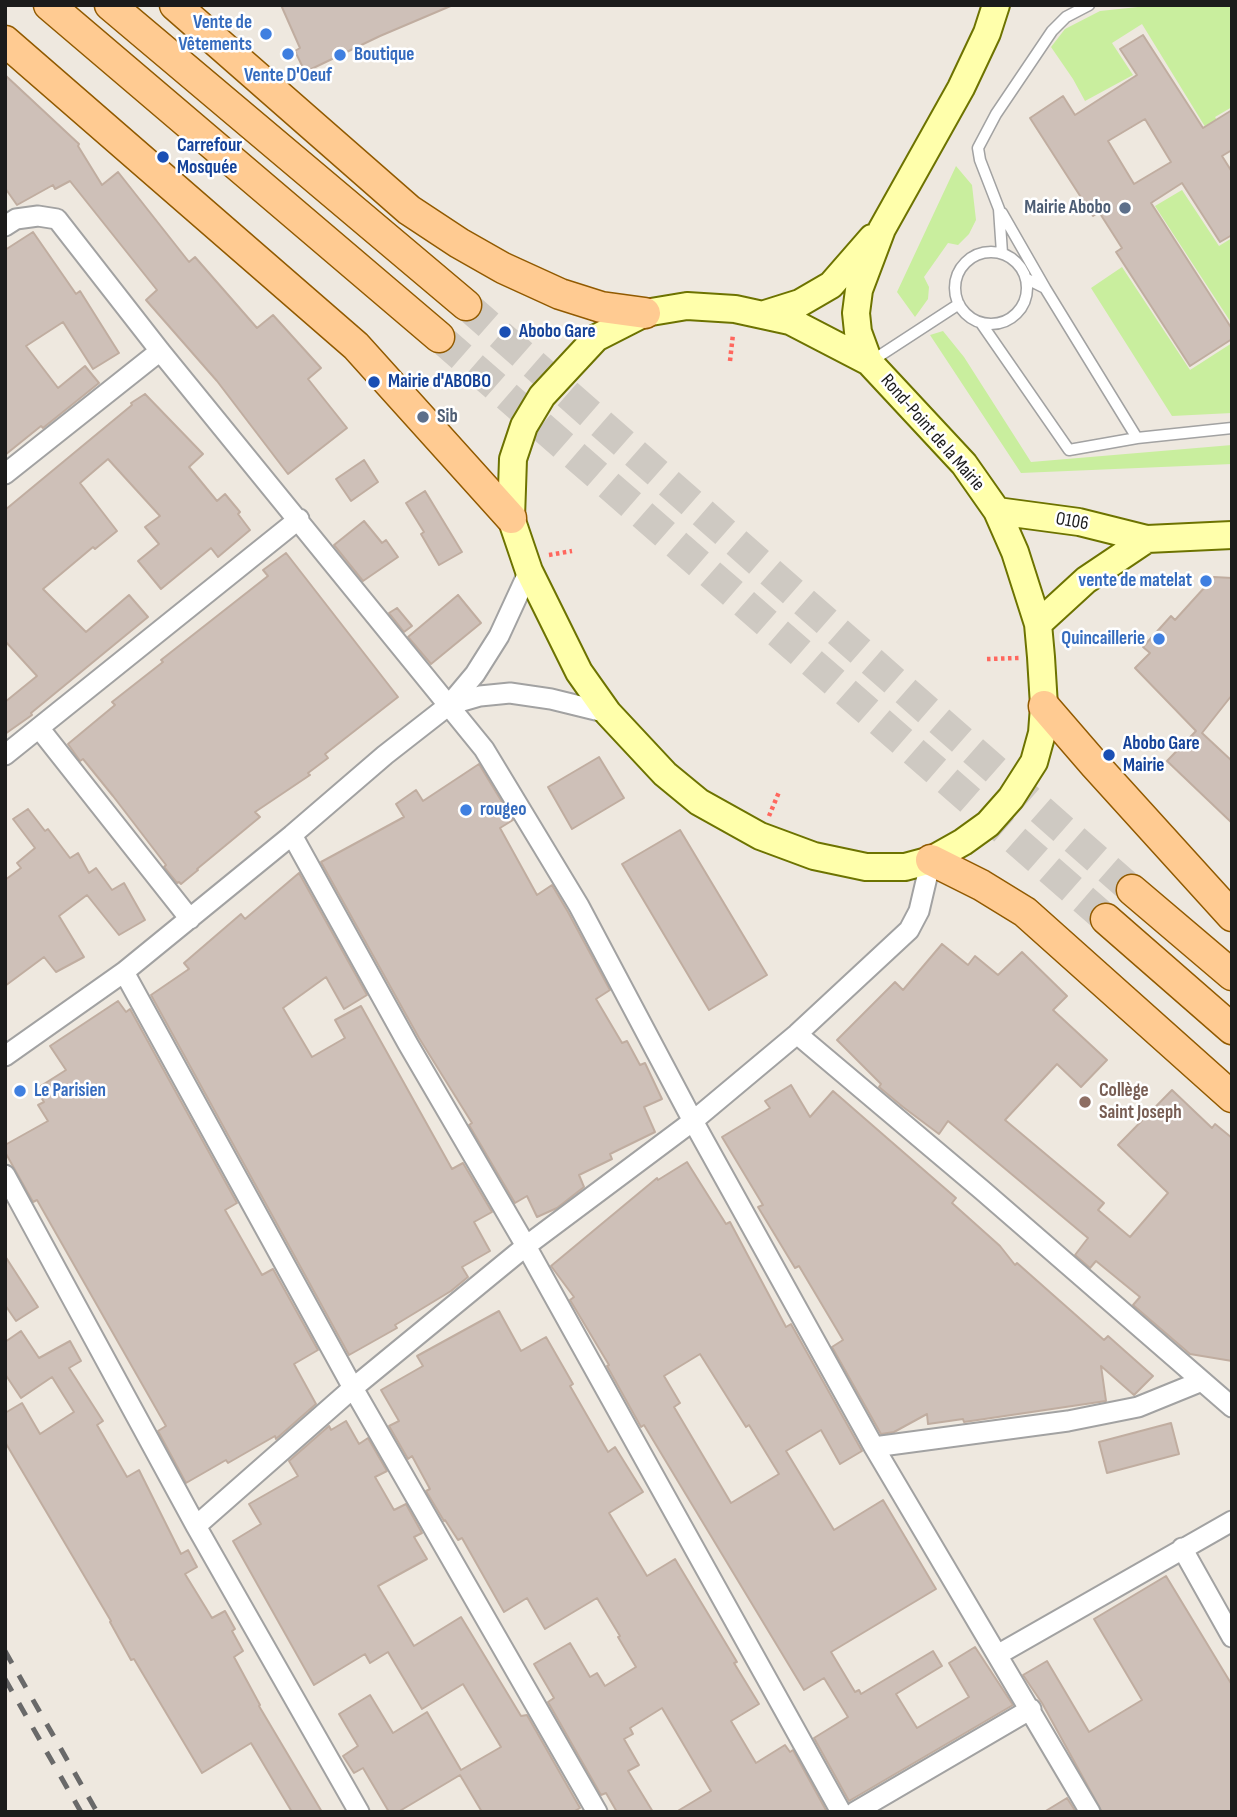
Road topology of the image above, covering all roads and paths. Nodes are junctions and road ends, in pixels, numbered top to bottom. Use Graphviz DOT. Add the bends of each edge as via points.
graph roads {
  1 [pos="49,5"];
  2 [pos="110,5"];
  3 [pos="175,5"];
  4 [pos="996,5"];
  5 [pos="1089,5"];
  6 [pos="5,41"];
  7 [pos="999,209"];
  8 [pos="5,226"];
  9 [pos="882,229"];
  10 [pos="1002,253"];
  11 [pos="1027,279"];
  12 [pos="1045,288"];
  13 [pos="466,304"];
  14 [pos="959,304"];
  15 [pos="645,313"];
  16 [pos="765,314"];
  17 [pos="981,323"];
  18 [pos="439,337"];
  19 [pos="160,351"];
  20 [pos="869,362"];
  21 [pos="1232,428"];
  22 [pos="1137,438"];
  23 [pos="5,474"];
  24 [pos="997,511"];
  25 [pos="511,518"];
  26 [pos="299,519"];
  27 [pos="1232,535"];
  28 [pos="1147,539"];
  29 [pos="528,571"];
  30 [pos="1038,624"];
  31 [pos="449,705"];
  32 [pos="1044,706"];
  33 [pos="608,713"];
  34 [pos="39,728"];
  35 [pos="5,755"];
  36 [pos="292,835"];
  37 [pos="931,860"];
  38 [pos="1132,890"];
  39 [pos="1232,916"];
  40 [pos="190,919"];
  41 [pos="1106,919"];
  42 [pos="124,972"];
  43 [pos="1232,975"];
  44 [pos="1232,1029"];
  45 [pos="797,1034"];
  46 [pos="5,1056"];
  47 [pos="1232,1097"];
  48 [pos="693,1121"];
  49 [pos="5,1175"];
  50 [pos="526,1246"];
  51 [pos="1202,1381"];
  52 [pos="353,1388"];
  53 [pos="1232,1407"];
  54 [pos="874,1447"];
  55 [pos="1232,1521"];
  56 [pos="196,1526"];
  57 [pos="1182,1548"];
  58 [pos="1232,1637"];
  59 [pos="999,1654"];
  60 [pos="1031,1709"];
  61 [pos="359,1812"];
  62 [pos="597,1812"];
  63 [pos="841,1812"];
  64 [pos="855,1812"];
  65 [pos="1090,1812"];
  1 -- 18 [label="main road"];
  2 -- 13 [label="main road"];
  3 -- 15 [label="main road" via="409,210 459,243 560,294 601,307"];
  4 -- 9 [label="main road" via="961,88"];
  5 -- 7 [label="lane" via="1052,31 978,148"];
  6 -- 25 [label="main road" via="356,346"];
  7 -- 10 [label="lane"];
  7 -- 12 [label="lane"];
  8 -- 19 [label="street" via="16,219 38,216 57,219"];
  9 -- 16 [label="main road" via="831,285 800,303"];
  9 -- 20 [label="main road" via="859,290 856,313"];
  10 -- 11 [label="lane" via="1018,263"];
  10 -- 14 [label="lane" via="978,254 960,270 955,293"];
  11 -- 12 [label="lane"];
  11 -- 17 [label="lane" via="1024,304 1017,314 994,324"];
  12 -- 22 [label="lane"];
  14 -- 17 [label="lane"];
  14 -- 20 [label="lane"];
  15 -- 16 [label="main road, Rond-Point de la Mairie" via="687,306"];
  15 -- 25 [label="main road, Rond-Point de la Mairie" via="597,338 542,396 524,426 513,459"];
  16 -- 20 [label="main road, Rond-Point de la Mairie" via="790,321"];
  17 -- 22 [label="lane" via="1069,450"];
  19 -- 23 [label="street"];
  19 -- 26 [label="street"];
  20 -- 24 [label="main road, Rond-Point de la Mairie" via="964,464"];
  21 -- 22 [label="lane"];
  24 -- 28 [label="main road, O106" via="1079,522"];
  24 -- 30 [label="main road, Rond-Point de la Mairie"];
  25 -- 29 [label="main road, Rond-Point de la Mairie"];
  26 -- 31 [label="street"];
  26 -- 34 [label="street"];
  27 -- 28 [label="main road, O106"];
  28 -- 30 [label="main road" via="1086,580"];
  29 -- 31 [label="street" via="499,636"];
  29 -- 33 [label="main road, Rond-Point de la Mairie" via="579,672"];
  30 -- 32 [label="main road, Rond-Point de la Mairie"];
  31 -- 33 [label="street" via="510,693"];
  31 -- 36 [label="street"];
  31 -- 48 [label="street" via="484,749 579,906"];
  32 -- 37 [label="main road, Rond-Point de la Mairie" via="1034,762 1011,798 988,824"];
  32 -- 39 [label="main road"];
  33 -- 37 [label="main road, Rond-Point de la Mairie" via="665,774 699,802 761,836 814,856 866,867 905,867"];
  34 -- 35 [label="street"];
  34 -- 40 [label="street"];
  36 -- 40 [label="street"];
  36 -- 50 [label="street"];
  37 -- 45 [label="street" via="919,911 909,930"];
  37 -- 47 [label="main road" via="1025,912"];
  38 -- 43 [label="main road"];
  40 -- 42 [label="street"];
  41 -- 44 [label="main road"];
  42 -- 46 [label="street"];
  42 -- 52 [label="street"];
  45 -- 48 [label="street"];
  45 -- 51 [label="street"];
  48 -- 50 [label="street"];
  48 -- 54 [label="street"];
  49 -- 56 [label="street"];
  50 -- 52 [label="street"];
  50 -- 63 [label="street"];
  51 -- 53 [label="street"];
  51 -- 54 [label="street" via="1138,1407"];
  52 -- 56 [label="street"];
  52 -- 62 [label="street"];
  54 -- 59 [label="street"];
  55 -- 57 [label="street"];
  56 -- 61 [label="street"];
  57 -- 58 [label="street"];
  57 -- 59 [label="street"];
  59 -- 60 [label="street"];
  60 -- 64 [label="street"];
  60 -- 65 [label="street"];
}
